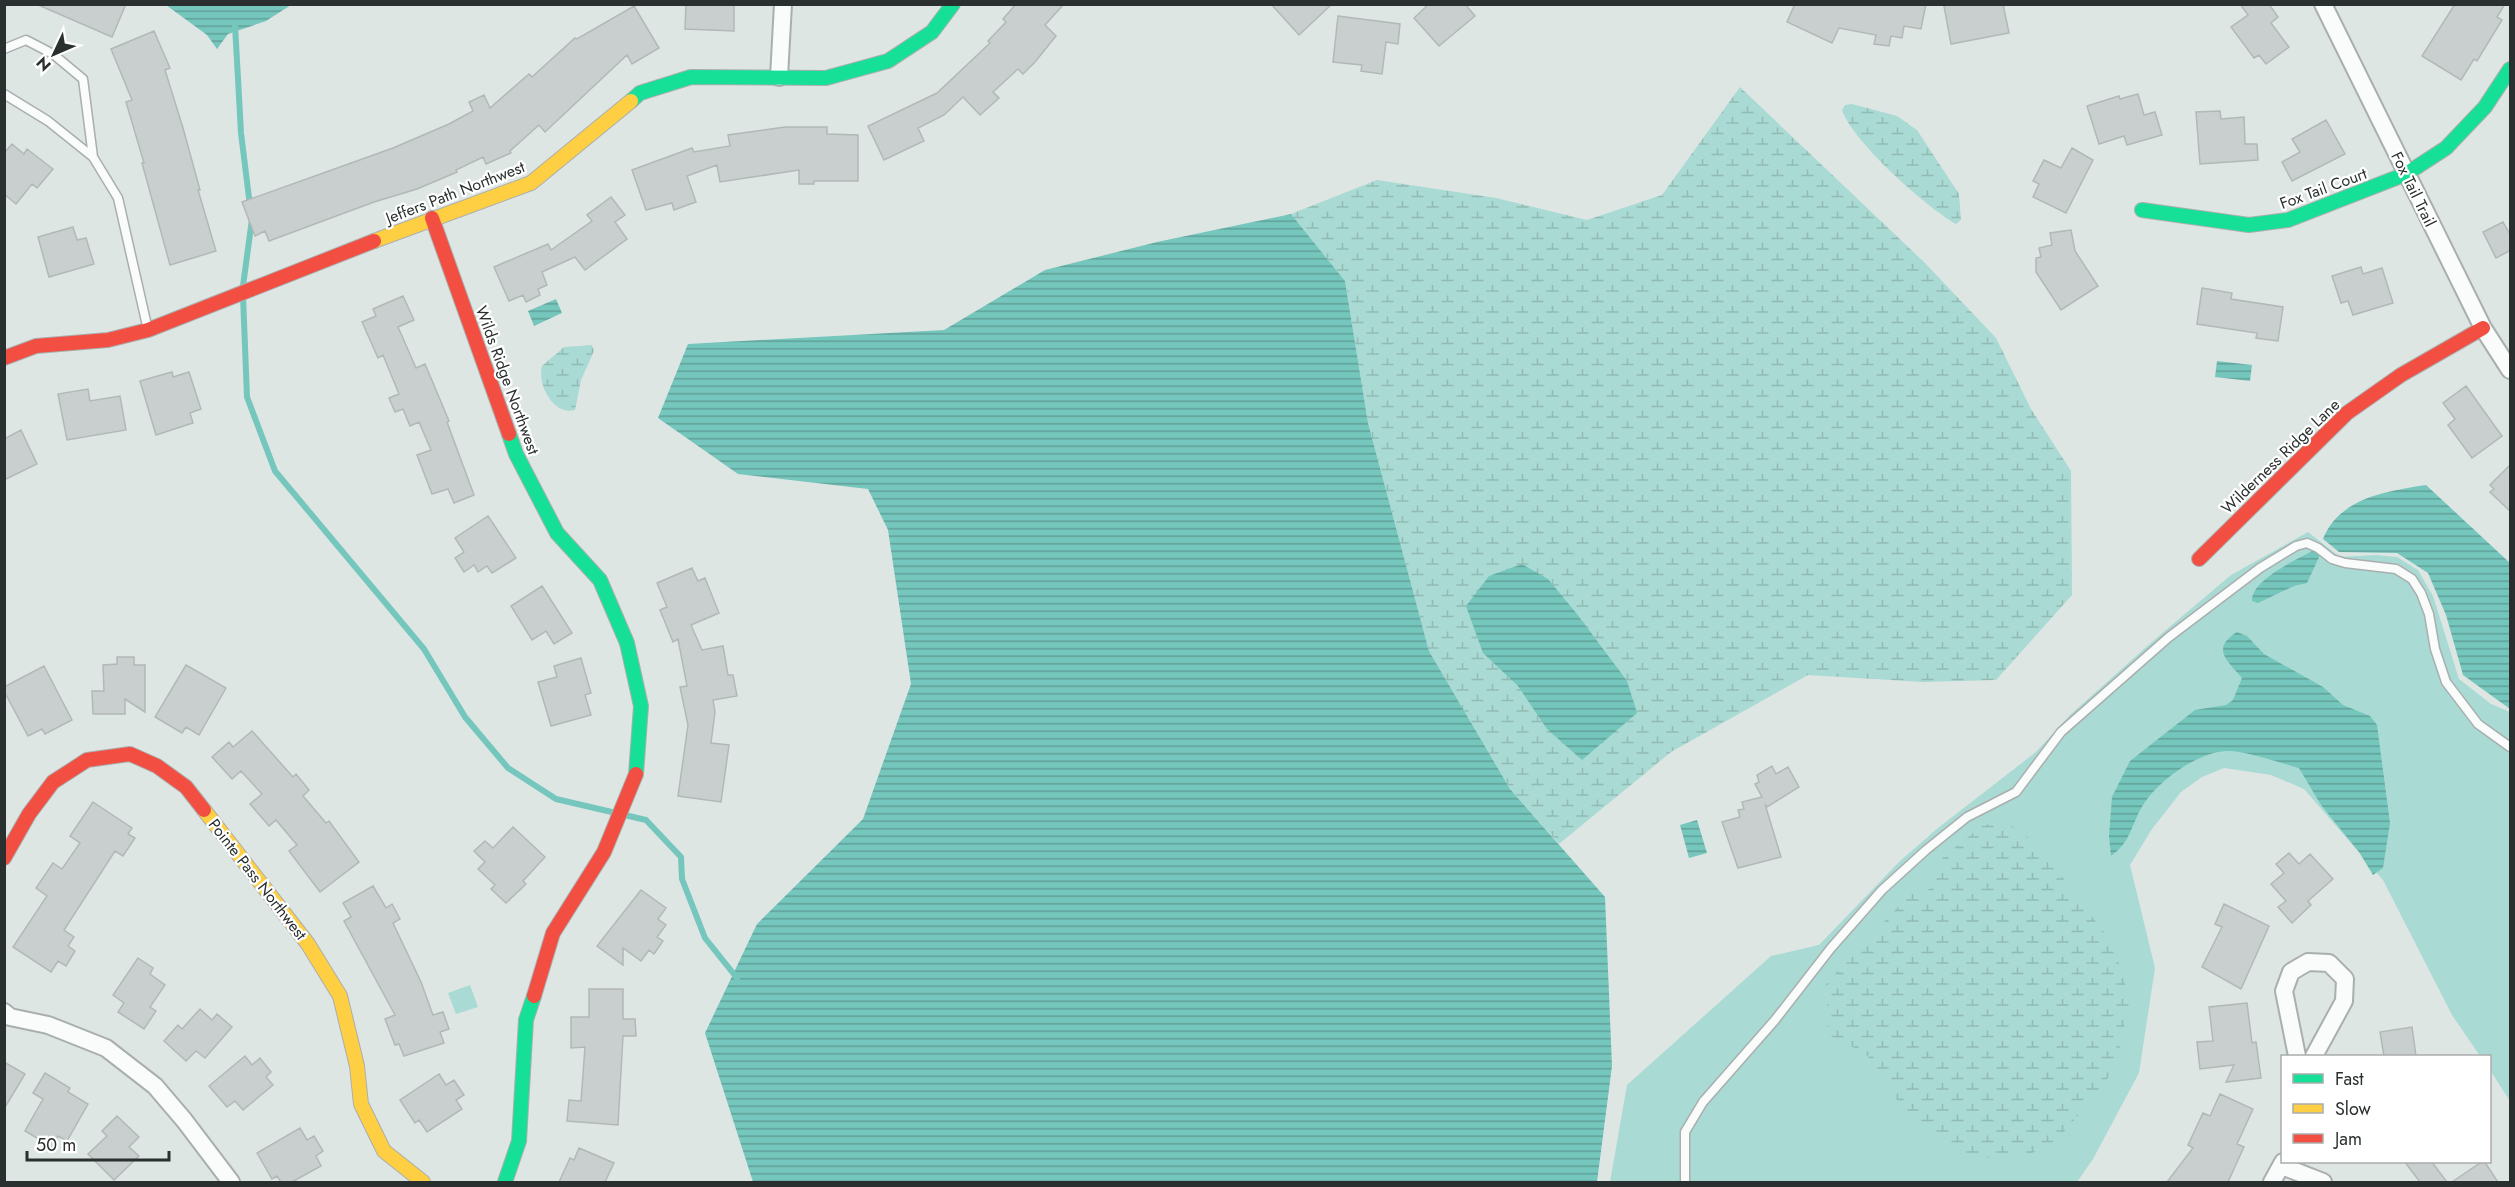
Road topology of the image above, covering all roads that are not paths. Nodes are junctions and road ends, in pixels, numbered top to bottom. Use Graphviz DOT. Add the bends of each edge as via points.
graph roads {
  1 [pos="783,4"];
  2 [pos="952,4"];
  3 [pos="2324,4"];
  4 [pos="4,49"];
  5 [pos="2511,69"];
  6 [pos="779,77"];
  7 [pos="4,94"];
  8 [pos="93,157"];
  9 [pos="2406,174"];
  10 [pos="2142,210"];
  11 [pos="432,218"];
  12 [pos="2483,328"];
  13 [pos="148,330"];
  14 [pos="4,358"];
  15 [pos="2511,370"];
  16 [pos="2199,559"];
  17 [pos="2511,747"];
  18 [pos="4,858"];
  19 [pos="4,1012"];
  20 [pos="2297,1055"];
  21 [pos="2315,1055"];
  22 [pos="2283,1164"];
  23 [pos="231,1182"];
  24 [pos="423,1182"];
  25 [pos="505,1182"];
  26 [pos="1685,1182"];
  27 [pos="2272,1182"];
  28 [pos="2323,1182"];
  1 -- 6 [label="street"];
  2 -- 6 [label="street, Jeffers Path Northwest" via="932,33 888,61 826,78"];
  3 -- 9 [label="street, Fox Tail Trail"];
  4 -- 8 [label="lane" via="26,40 53,54 83,79"];
  5 -- 9 [label="street, Fox Tail Court" via="2485,107 2446,148"];
  6 -- 11 [label="street, Jeffers Path Northwest" via="691,77 640,93 531,183"];
  7 -- 8 [label="lane" via="48,121"];
  8 -- 13 [label="lane" via="118,198"];
  9 -- 10 [label="street, Fox Tail Court" via="2288,220 2249,225"];
  9 -- 12 [label="street, Fox Tail Trail"];
  11 -- 13 [label="street, Jeffers Path Northwest"];
  11 -- 25 [label="street, Wilds Ridge Northwest" via="516,454 557,532 600,580 627,644 641,706 636,773 604,852 553,933 526,1020 519,1141"];
  12 -- 15 [label="street, Fox Tail Trail"];
  12 -- 16 [label="street, Wilderness Ridge Lane" via="2401,375 2347,413"];
  13 -- 14 [label="street, Jeffers Path Northwest" via="108,340 36,346"];
  17 -- 26 [label="lane" via="2478,724 2446,682 2434,649 2429,614 2412,579 2396,569 2332,559 2307,543 2296,546 2260,568 2169,637 2061,732 2016,792 1967,817 1882,891 1703,1102 1685,1132"];
  18 -- 24 [label="street, Pointe Pass Northwest" via="53,782 87,760 129,754 157,766 186,787 308,944 340,996 357,1066 361,1104 384,1151"];
  19 -- 23 [label="street" via="106,1048 155,1086"];
  20 -- 21 [label="street" via="2284,991 2291,972 2308,962 2329,963 2344,979 2344,1001"];
  22 -- 27 [label="street"];
  22 -- 28 [label="street"];
}
